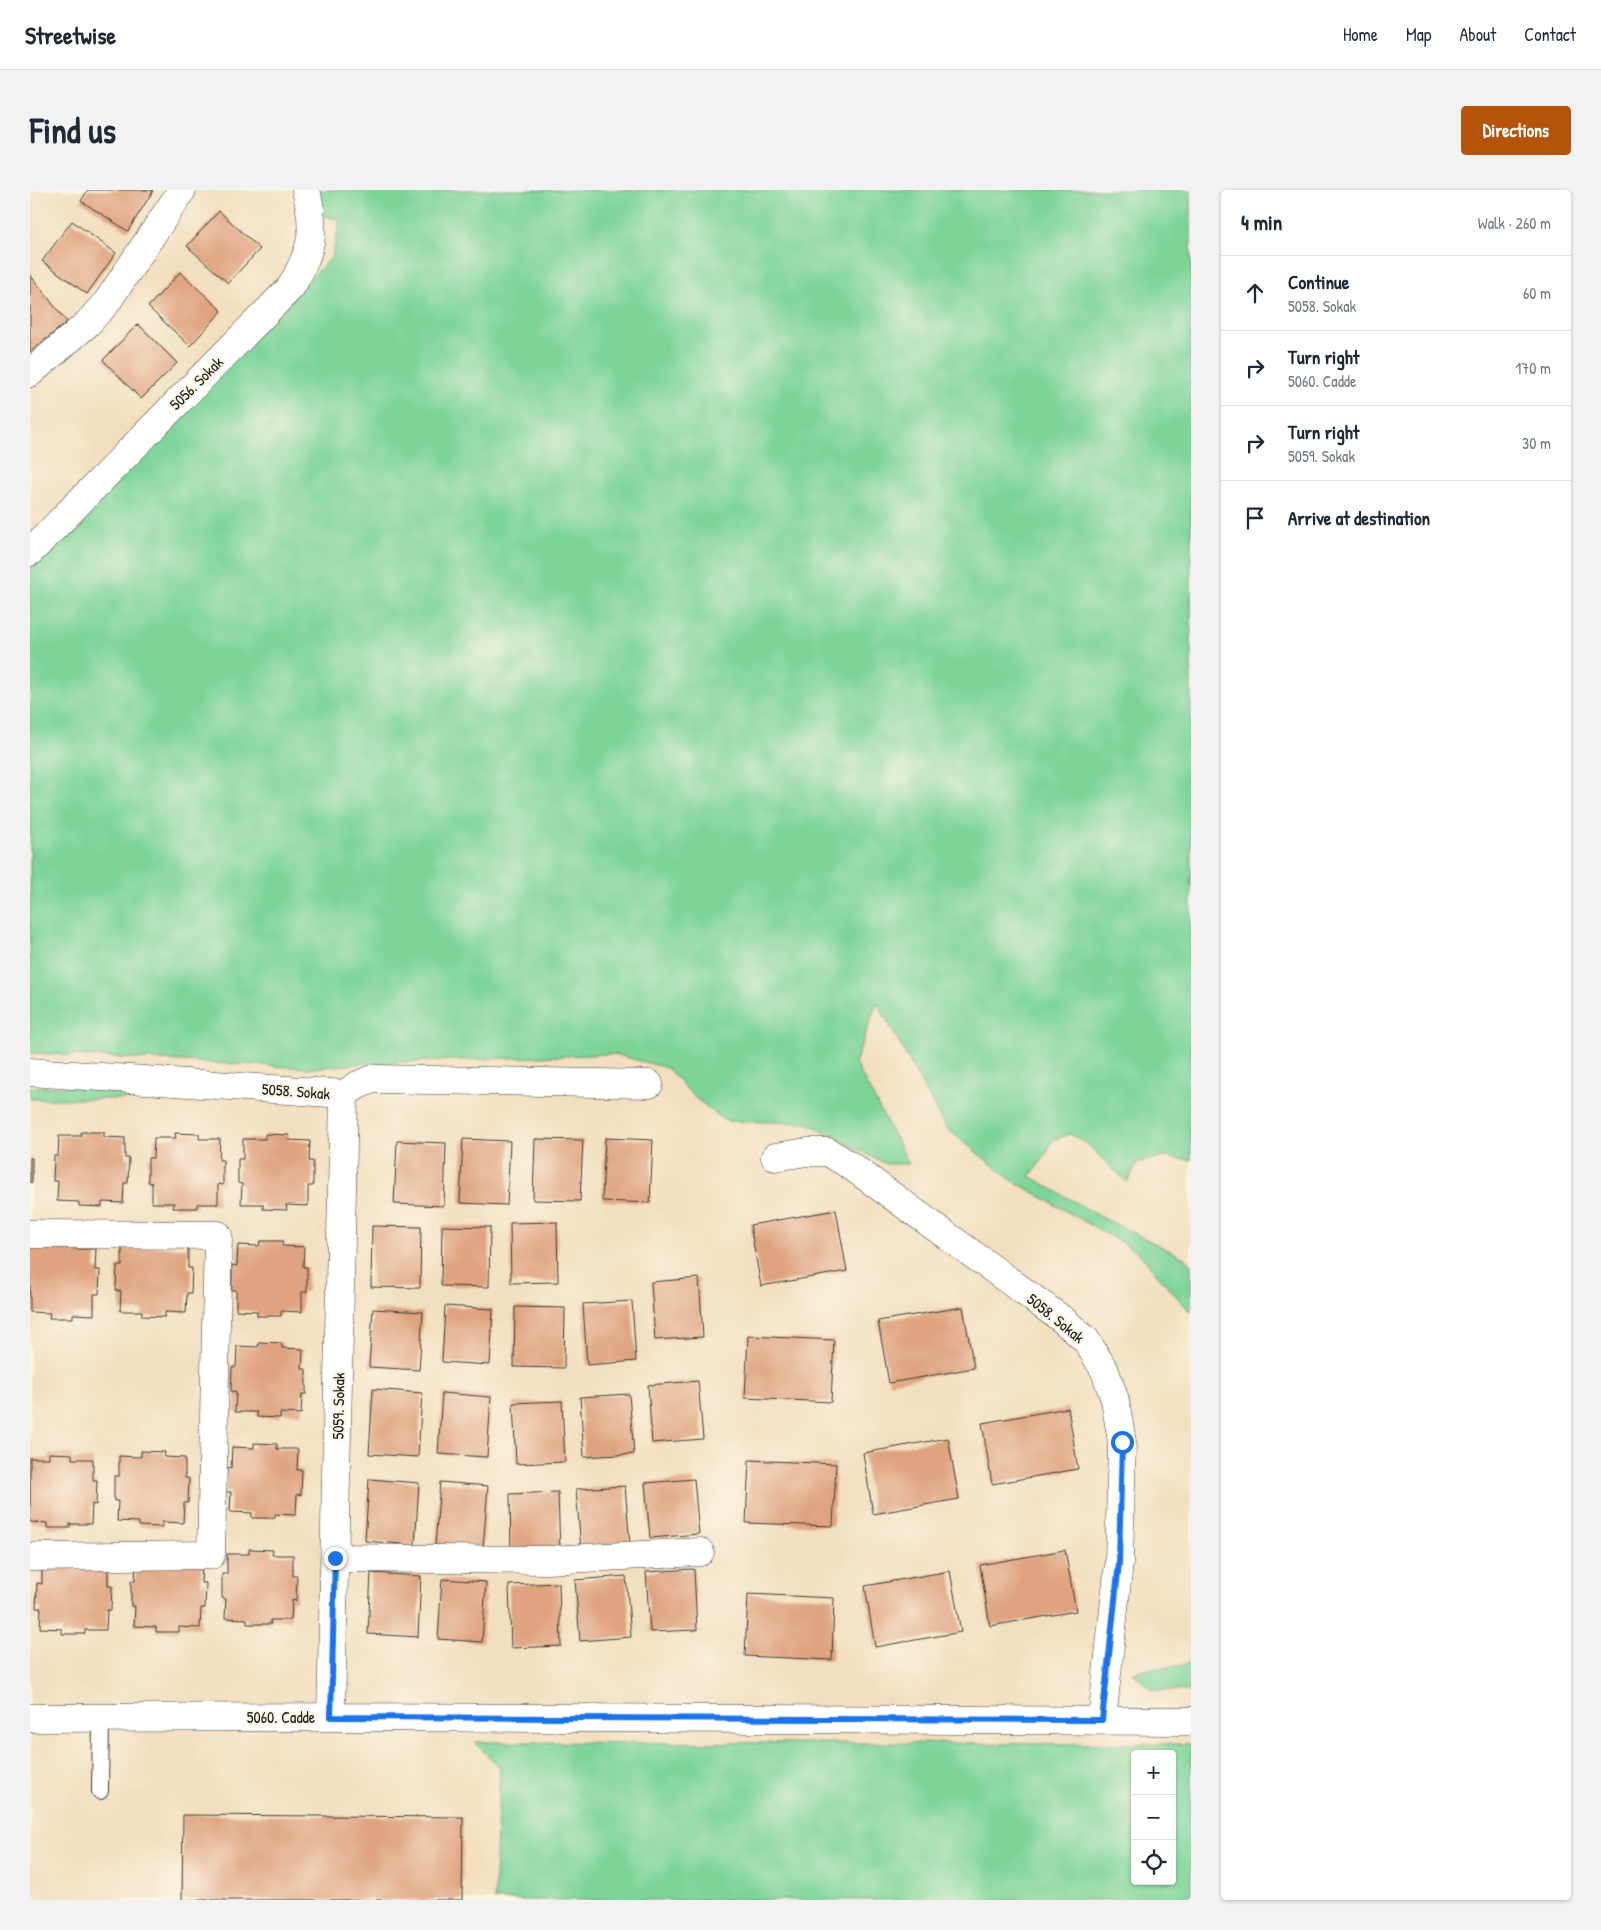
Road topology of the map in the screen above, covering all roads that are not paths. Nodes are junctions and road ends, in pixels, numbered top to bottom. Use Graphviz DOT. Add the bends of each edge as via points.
graph roads {
  1 [pos="182,190"];
  2 [pos="306,190"];
  3 [pos="30,372"];
  4 [pos="30,552"];
  5 [pos="30,1072"];
  6 [pos="649,1084"];
  7 [pos="344,1094"];
  8 [pos="775,1157"];
  9 [pos="30,1234"];
  10 [pos="700,1552"];
  11 [pos="30,1557"];
  12 [pos="335,1558"];
  13 [pos="331,1717"];
  14 [pos="30,1718"];
  15 [pos="102,1718"];
  16 [pos="1102,1720"];
  17 [pos="1191,1721"];
  18 [pos="100,1791"];
  1 -- 3 [label="street" via="107,302 87,324"];
  2 -- 4 [label="street, 5056. Sokak" via="312,215 312,242 291,287"];
  5 -- 7 [label="street, 5058. Sokak"];
  6 -- 7 [label="street, 5058. Sokak" via="373,1079"];
  7 -- 12 [label="street, 5059. Sokak"];
  8 -- 16 [label="street, 5058. Sokak" via="828,1152 851,1166 1063,1320 1086,1340 1105,1371 1115,1400 1122,1442 1119,1563"];
  9 -- 11 [label="street" via="218,1235 211,1555"];
  10 -- 12 [label="street" via="547,1560"];
  12 -- 13 [label="street, 5059. Sokak"];
  13 -- 15 [label="street, 5060. Cadde"];
  13 -- 16 [label="street, 5060. Cadde"];
  14 -- 15 [label="street, 5060. Cadde"];
  15 -- 18 [label="lane"];
  16 -- 17 [label="street, 5060. Cadde"];
}
